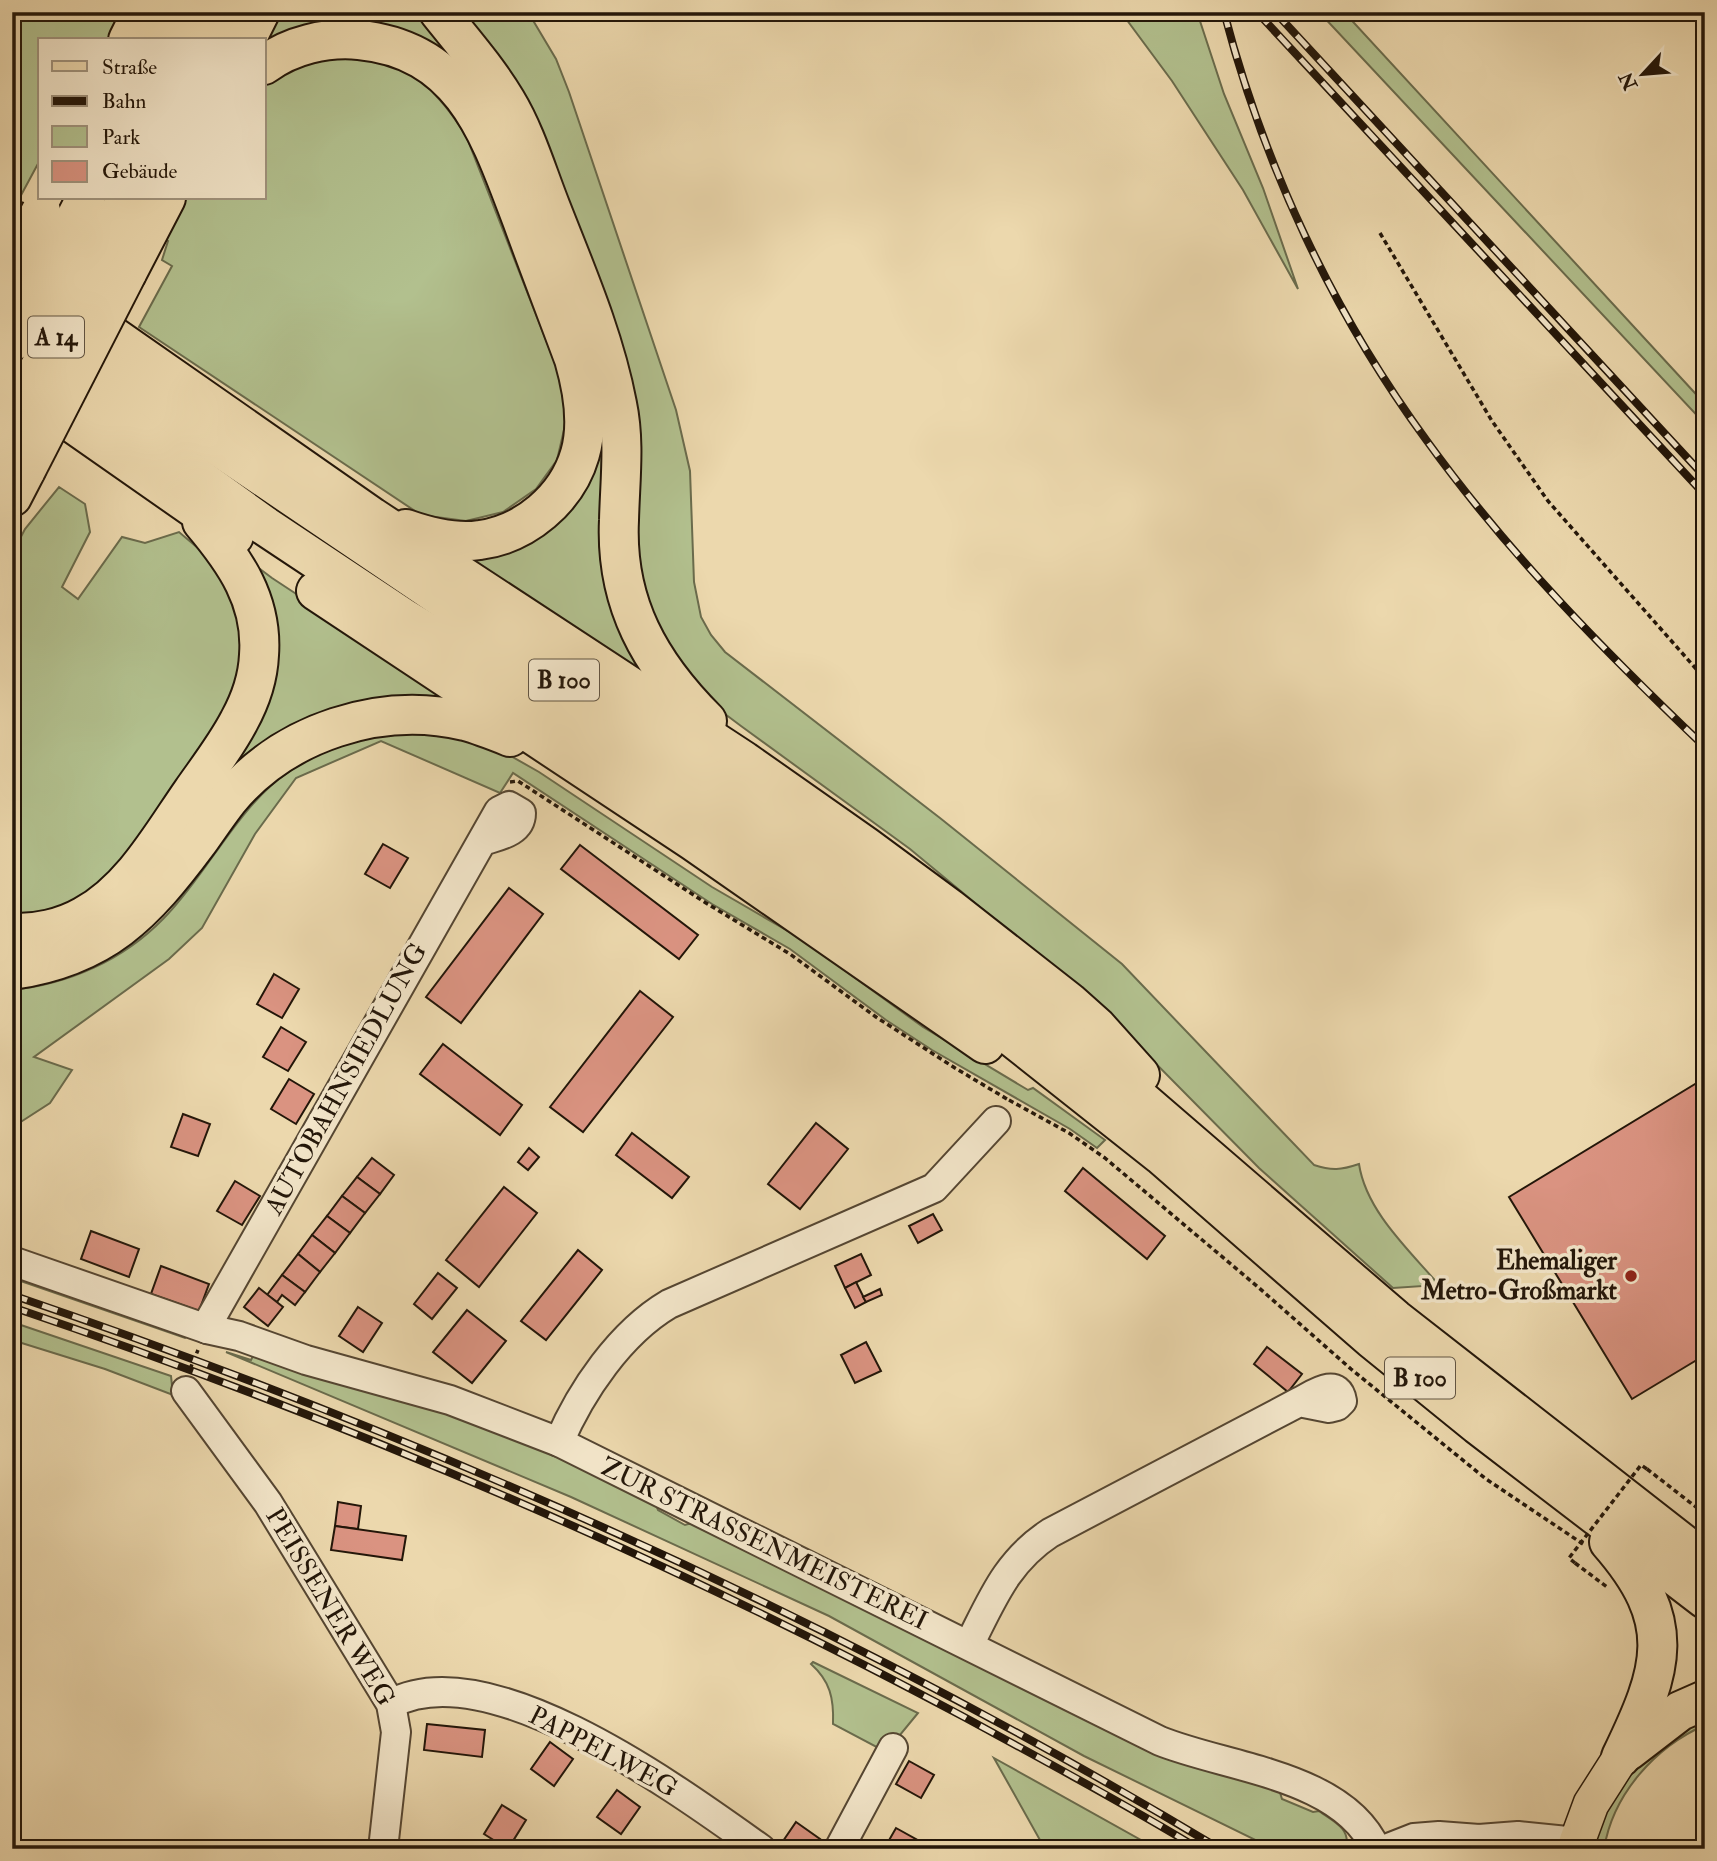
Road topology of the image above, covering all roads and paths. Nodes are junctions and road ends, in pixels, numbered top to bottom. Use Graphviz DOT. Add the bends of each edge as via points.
graph roads {
  1 [pos="142,12"];
  2 [pos="182,12"];
  3 [pos="222,12"];
  4 [pos="260,12"];
  5 [pos="439,12"];
  6 [pos="129,38"];
  7 [pos="168,38"];
  8 [pos="209,38"];
  9 [pos="247,38"];
  10 [pos="266,64"];
  11 [pos="85,200"];
  12 [pos="124,200"];
  13 [pos="161,200"];
  14 [pos="77,233"];
  15 [pos="1380,233"];
  16 [pos="12,265"];
  17 [pos="12,302"];
  18 [pos="12,343"];
  19 [pos="12,380"];
  20 [pos="12,421"];
  21 [pos="19,484"];
  22 [pos="184,502"];
  23 [pos="372,517"];
  24 [pos="1705,679"];
  25 [pos="744,761"];
  26 [pos="574,762"];
  27 [pos="504,807"];
  28 [pos="12,933"];
  29 [pos="12,970"];
  30 [pos="1002,1110"];
  31 [pos="1161,1155"];
  32 [pos="1223,1168"];
  33 [pos="12,1261"];
  34 [pos="209,1323"];
  35 [pos="186,1391"];
  36 [pos="1299,1402"];
  37 [pos="559,1442"];
  38 [pos="1564,1491"];
  39 [pos="1705,1514"];
  40 [pos="1666,1532"];
  41 [pos="1593,1551"];
  42 [pos="1705,1552"];
  43 [pos="1705,1561"];
  44 [pos="1614,1592"];
  45 [pos="1705,1599"];
  46 [pos="969,1645"];
  47 [pos="1705,1700"];
  48 [pos="391,1704"];
  49 [pos="893,1748"];
  50 [pos="1621,1757"];
  51 [pos="1489,1844"];
  52 [pos="1576,1845"];
  53 [pos="843,1847"];
  54 [pos="383,1849"];
  55 [pos="761,1849"];
  56 [pos="1376,1849"];
  57 [pos="1386,1849"];
  1 -- 6 [label="highway"];
  2 -- 7 [label="highway"];
  3 -- 8 [label="highway"];
  4 -- 9 [label="highway"];
  5 -- 25 [label="highway" via="507,103 603,346 622,432 619,561 636,623 666,675"];
  10 -- 23 [label="highway" via="313,43 351,40 390,45 432,65 450,80 468,100 495,148 582,384 580,454 561,492 526,524 491,538 458,541"];
  11 -- 14 [label="highway, A 14"];
  12 -- 14 [label="highway, A 14"];
  13 -- 14 [label="highway"];
  14 -- 16 [label="highway, bridge"];
  14 -- 18 [label="highway, A 14, bridge"];
  14 -- 20 [label="highway, A 14, bridge"];
  14 -- 21 [label="highway, bridge"];
  15 -- 24 [label="path" via="1492,421 1548,501"];
  16 -- 23 [label="highway"];
  17 -- 32 [label="highway, B 100" via="114,376 843,869 1112,1075"];
  18 -- 31 [label="highway, B 100" via="265,526 405,619 555,710 806,881 957,992"];
  19 -- 22 [label="highway"];
  22 -- 26 [label="highway"];
  22 -- 28 [label="highway" via="237,568 255,606 260,653 249,698 227,742 117,891 84,916 63,925"];
  23 -- 25 [label="highway"];
  25 -- 32 [label="highway" via="949,908 1069,1002 1097,1027"];
  26 -- 29 [label="highway" via="454,720 404,716 324,731 279,754 250,778 149,903 123,926 73,954"];
  26 -- 31 [label="highway" via="1089,1117"];
  27 -- 30 [label="path" via="501,799 510,782 518,781 789,954"];
  27 -- 34 [label="street, AUTOBAHNSIEDLUNG" via="521,814 521,820 516,828 482,841"];
  30 -- 37 [label="street" via="934,1188 648,1316 587,1389"];
  30 -- 41 [label="path" via="1069,1133 1105,1158 1486,1479"];
  31 -- 38 [label="highway, B 100" via="1372,1339"];
  32 -- 40 [label="highway, B 100" via="1395,1319"];
  33 -- 34 [label="street, ZUR STRASSENMEISTEREI"];
  34 -- 35 [label="path" via="185,1379"];
  34 -- 37 [label="street, ZUR STRASSENMEISTEREI" via="306,1360 450,1400"];
  35 -- 48 [label="street, PEISSENER WEG" via="268,1503"];
  36 -- 46 [label="street" via="1031,1546 1002,1578"];
  37 -- 46 [label="street, ZUR STRASSENMEISTEREI"];
  38 -- 45 [label="highway, B 100"];
  38 -- 50 [label="highway" via="1628,1564 1654,1618 1653,1680"];
  39 -- 44 [label="path, bridge" via="1640,1465 1569,1558"];
  40 -- 42 [label="highway"];
  40 -- 43 [label="highway, B 100"];
  46 -- 56 [label="street, ZUR STRASSENMEISTEREI" via="1160,1741 1310,1790 1359,1822"];
  47 -- 50 [label="highway" via="1680,1711"];
  48 -- 54 [label="street, PEISSENER WEG" via="396,1731"];
  48 -- 55 [label="street, PAPPELWEG" via="418,1693 436,1692 531,1711 637,1764"];
  49 -- 53 [label="street"];
  50 -- 52 [label="main road" via="1591,1804"];
  51 -- 52 [label="street" via="1518,1836"];
  51 -- 57 [label="street" via="1428,1836"];
}
